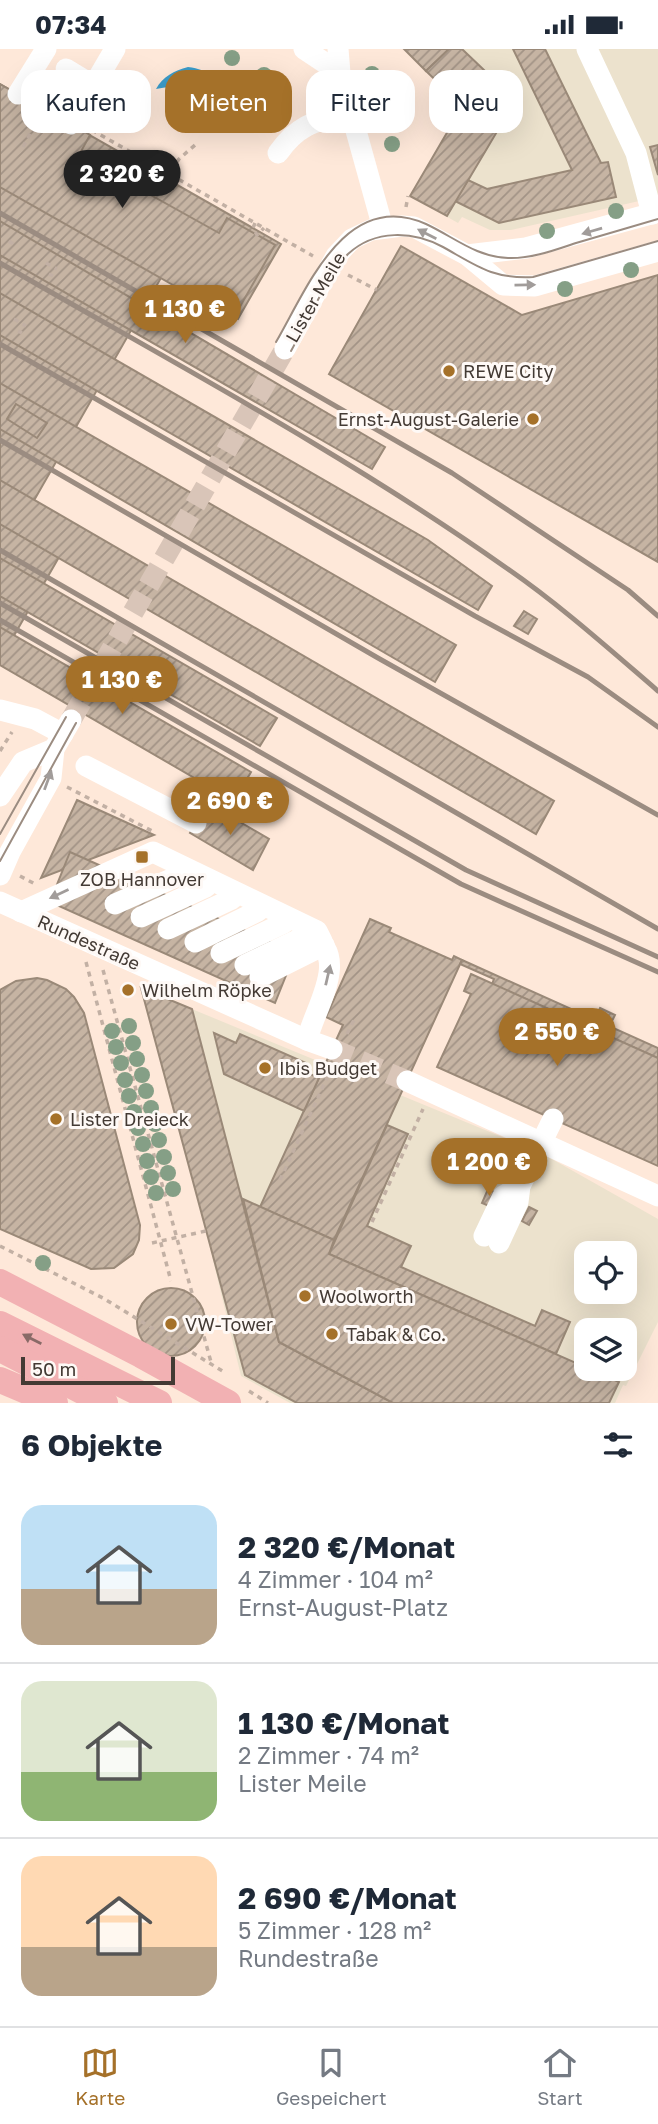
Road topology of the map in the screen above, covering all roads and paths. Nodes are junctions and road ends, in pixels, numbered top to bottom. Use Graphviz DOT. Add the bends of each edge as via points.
graph roads {
  1 [pos="46,49"];
  2 [pos="115,49"];
  3 [pos="304,49"];
  4 [pos="338,49"];
  5 [pos="587,49"];
  6 [pos="103,70"];
  7 [pos="336,70"];
  8 [pos="341,70"];
  9 [pos="18,95"];
  10 [pos="306,125"];
  11 [pos="30,133"];
  12 [pos="92,133"];
  13 [pos="357,133"];
  14 [pos="195,145"];
  15 [pos="23,147"];
  16 [pos="278,153"];
  17 [pos="168,176"];
  18 [pos="655,213"];
  19 [pos="255,223"];
  20 [pos="264,228"];
  21 [pos="383,228"];
  22 [pos="658,251"];
  23 [pos="311,255"];
  24 [pos="467,255"];
  25 [pos="46,263"];
  26 [pos="57,269"];
  27 [pos="14,319"];
  28 [pos="26,326"];
  29 [pos="285,349"];
  30 [pos="0,709"];
  31 [pos="63,735"];
  32 [pos="86,766"];
  33 [pos="51,778"];
  34 [pos="0,796"];
  35 [pos="195,823"];
  36 [pos="162,836"];
  37 [pos="142,857"];
  38 [pos="0,874"];
  39 [pos="180,875"];
  40 [pos="206,887"];
  41 [pos="232,899"];
  42 [pos="0,902"];
  43 [pos="115,904"];
  44 [pos="258,911"];
  45 [pos="21,912"];
  46 [pos="141,917"];
  47 [pos="284,923"];
  48 [pos="168,929"];
  49 [pos="319,940"];
  50 [pos="88,941"];
  51 [pos="195,942"];
  52 [pos="222,953"];
  53 [pos="253,971"];
  54 [pos="354,1020"];
  55 [pos="307,1039"];
  56 [pos="337,1050"];
  57 [pos="407,1081"];
  58 [pos="431,1092"];
  59 [pos="553,1119"];
  60 [pos="540,1143"];
  61 [pos="280,1180"];
  62 [pos="658,1196"];
  63 [pos="372,1222"];
  64 [pos="206,1231"];
  65 [pos="176,1238"];
  66 [pos="491,1240"];
  67 [pos="159,1242"];
  68 [pos="152,1243"];
  69 [pos="0,1246"];
  70 [pos="171,1281"];
  71 [pos="0,1282"];
  72 [pos="0,1324"];
  73 [pos="0,1349"];
  74 [pos="0,1380"];
  75 [pos="55,1403"];
  76 [pos="105,1403"];
  77 [pos="159,1403"];
  78 [pos="228,1403"];
  1 -- 9 [label="street"];
  2 -- 6 [label="street"];
  3 -- 7 [label="street"];
  4 -- 8 [label="street"];
  5 -- 18 [label="street" via="636,153"];
  10 -- 16 [label="street" via="290,136"];
  11 -- 15 [label="path"];
  12 -- 17 [label="path"];
  13 -- 21 [label="street"];
  14 -- 17 [label="path"];
  17 -- 19 [label="path"];
  18 -- 24 [label="street, one-way" via="536,245"];
  19 -- 20 [label="path"];
  19 -- 20 [label="path" via="257,235"];
  20 -- 23 [label="path"];
  24 -- 21 [label="street, one-way" via="414,227"];
  21 -- 29 [label="street, Lister Meile" via="361,234 336,255"];
  24 -- 22 [label="street, one-way" via="503,285 522,286"];
  25 -- 26 [label="path"];
  27 -- 28 [label="path"];
  30 -- 31 [label="street" via="35,719"];
  31 -- 33 [label="street"];
  31 -- 34 [label="street" via="23,762"];
  32 -- 35 [label="street"];
  33 -- 36 [label="path"];
  38 -- 33 [label="street, one-way"];
  37 -- 39 [label="street"];
  37 -- 45 [label="street, one-way"];
  37 -- 49 [label="street" via="153,852 317,931"];
  39 -- 40 [label="street"];
  39 -- 43 [label="street"];
  40 -- 41 [label="street"];
  40 -- 46 [label="street"];
  41 -- 44 [label="street"];
  41 -- 48 [label="street"];
  42 -- 45 [label="street, Rundestraße"];
  44 -- 47 [label="street"];
  44 -- 51 [label="street"];
  45 -- 50 [label="street, Rundestraße"];
  47 -- 49 [label="street"];
  47 -- 52 [label="street"];
  49 -- 53 [label="street"];
  55 -- 49 [label="street, one-way" via="330,976 331,961"];
  50 -- 55 [label="street, Rundestraße"];
  50 -- 65 [label="path"];
  50 -- 67 [label="path"];
  54 -- 56 [label="path"];
  55 -- 56 [label="street, Rundestraße"];
  56 -- 61 [label="path"];
  57 -- 58 [label="street"];
  58 -- 60 [label="street"];
  58 -- 63 [label="path"];
  59 -- 60 [label="street"];
  60 -- 62 [label="street"];
  60 -- 66 [label="street" via="520,1186 503,1196"];
  64 -- 65 [label="path"];
  65 -- 67 [label="path"];
  65 -- 69 [label="path" via="211,1362 103,1298"];
  67 -- 68 [label="path"];
  67 -- 70 [label="path"];
  71 -- 78 [label="main road"];
  77 -- 72 [label="main road, one-way"];
  73 -- 76 [label="main road"];
  74 -- 75 [label="main road"];
}
